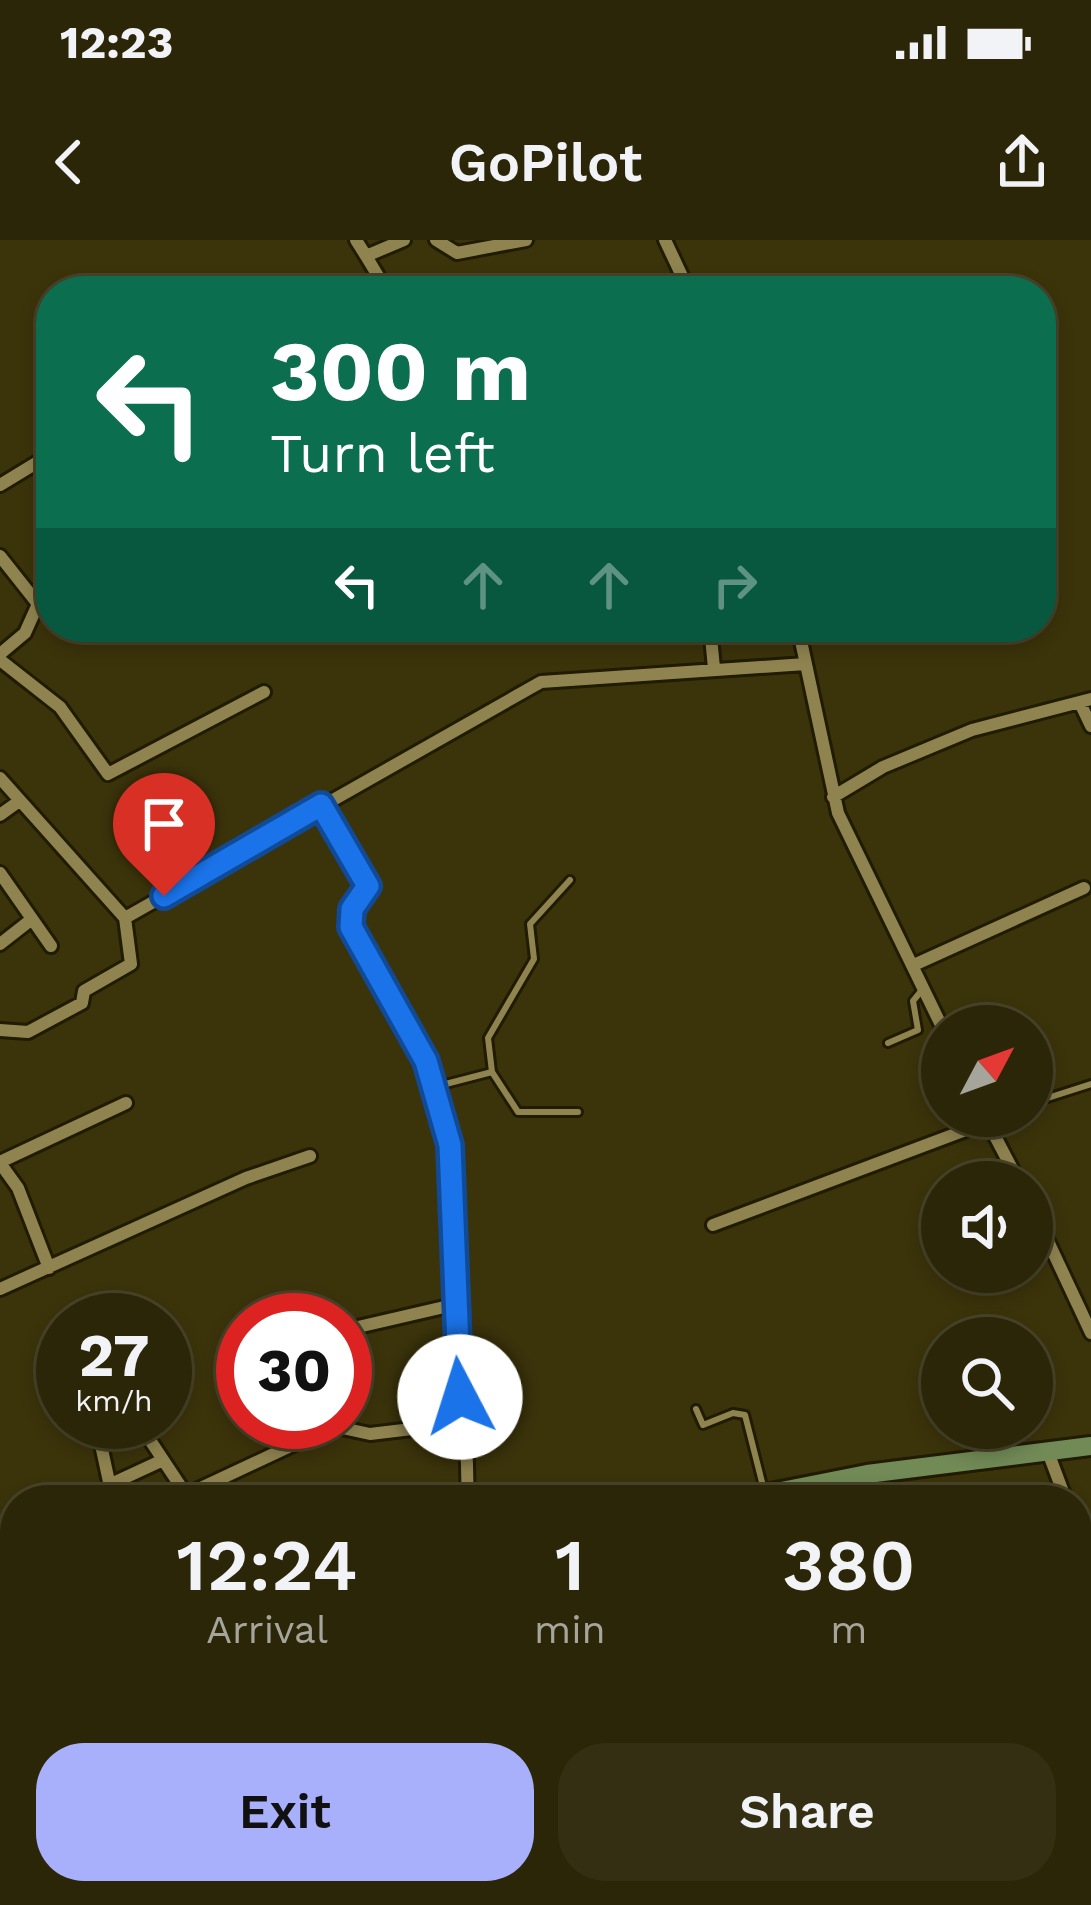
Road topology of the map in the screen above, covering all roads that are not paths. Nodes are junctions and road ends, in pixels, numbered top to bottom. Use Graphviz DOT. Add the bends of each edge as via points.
graph roads {
  1 [pos="356,240"];
  2 [pos="404,240"];
  3 [pos="436,240"];
  4 [pos="526,240"];
  5 [pos="665,240"];
  6 [pos="366,256"];
  7 [pos="378,276"];
  8 [pos="682,276"];
  9 [pos="36,463"];
  10 [pos="0,484"];
  11 [pos="0,556"];
  12 [pos="36,601"];
  13 [pos="36,609"];
  14 [pos="711,642"];
  15 [pos="801,642"];
  16 [pos="0,657"];
  17 [pos="806,664"];
  18 [pos="714,668"];
  19 [pos="264,692"];
  20 [pos="1085,701"];
  21 [pos="1091,726"];
  22 [pos="0,778"];
  23 [pos="833,797"];
  24 [pos="19,802"];
  25 [pos="321,805"];
  26 [pos="0,815"];
  27 [pos="0,873"];
  28 [pos="570,880"];
  29 [pos="1084,888"];
  30 [pos="125,918"];
  31 [pos="32,919"];
  32 [pos="0,944"];
  33 [pos="51,946"];
  34 [pos="916,964"];
  35 [pos="925,988"];
  36 [pos="932,1005"];
  37 [pos="0,1030"];
  38 [pos="888,1043"];
  39 [pos="492,1072"];
  40 [pos="1091,1084"];
  41 [pos="436,1087"];
  42 [pos="1053,1096"];
  43 [pos="126,1103"];
  44 [pos="578,1112"];
  45 [pos="942,1137"];
  46 [pos="310,1156"];
  47 [pos="0,1163"];
  48 [pos="713,1225"];
  49 [pos="1053,1252"];
  50 [pos="49,1268"];
  51 [pos="0,1289"];
  52 [pos="453,1305"];
  53 [pos="372,1324"];
  54 [pos="1091,1333"];
  55 [pos="696,1409"];
  56 [pos="462,1423"];
  57 [pos="1091,1446"];
  58 [pos="102,1449"];
  59 [pos="156,1449"];
  60 [pos="1048,1452"];
  61 [pos="163,1460"];
  62 [pos="110,1485"];
  63 [pos="180,1485"];
  64 [pos="213,1485"];
  65 [pos="466,1485"];
  66 [pos="762,1485"];
  67 [pos="811,1485"];
  68 [pos="1060,1485"];
  1 -- 6 [label="street"];
  2 -- 6 [label="street"];
  3 -- 4 [label="street" via="457,253"];
  5 -- 8 [label="street"];
  6 -- 7 [label="street"];
  9 -- 10 [label="street"];
  11 -- 12 [label="street"];
  13 -- 16 [label="street" via="26,633"];
  14 -- 18 [label="street"];
  15 -- 17 [label="street"];
  16 -- 19 [label="street" via="59,707 108,774"];
  17 -- 18 [label="street"];
  17 -- 23 [label="street"];
  18 -- 25 [label="street" via="541,682"];
  20 -- 21 [label="street"];
  20 -- 23 [label="street" via="972,730"];
  22 -- 24 [label="street"];
  23 -- 34 [label="street"];
  24 -- 26 [label="street"];
  24 -- 30 [label="street"];
  25 -- 30 [label="street"];
  25 -- 41 [label="street" via="368,886 350,917 357,943"];
  27 -- 31 [label="street"];
  28 -- 39 [label="lane" via="530,924 534,959 488,1038"];
  29 -- 34 [label="street"];
  30 -- 37 [label="street" via="129,968 28,1032"];
  31 -- 32 [label="street"];
  31 -- 33 [label="street"];
  34 -- 35 [label="street"];
  35 -- 36 [label="street"];
  35 -- 38 [label="lane" via="913,1000 918,1030"];
  39 -- 41 [label="lane"];
  39 -- 44 [label="lane" via="522,1114"];
  40 -- 42 [label="lane"];
  41 -- 52 [label="street" via="456,1195"];
  43 -- 47 [label="street"];
  45 -- 48 [label="street"];
  46 -- 50 [label="street"];
  47 -- 50 [label="street"];
  49 -- 54 [label="street"];
  50 -- 51 [label="street"];
  52 -- 53 [label="street"];
  52 -- 56 [label="street"];
  55 -- 66 [label="lane" via="704,1426 745,1415"];
  56 -- 64 [label="street" via="370,1434 333,1426"];
  56 -- 65 [label="street"];
  57 -- 60 [label="main road"];
  58 -- 62 [label="street"];
  59 -- 61 [label="street"];
  60 -- 67 [label="main road"];
  60 -- 68 [label="street"];
  61 -- 62 [label="street"];
  61 -- 63 [label="street"];
}
